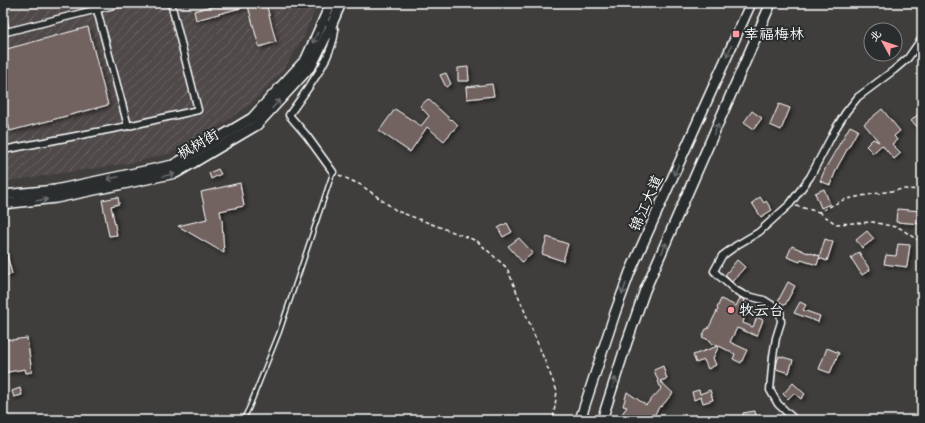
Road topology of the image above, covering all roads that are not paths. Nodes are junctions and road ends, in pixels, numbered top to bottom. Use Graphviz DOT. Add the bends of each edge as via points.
graph roads {
  1 [pos="122,3"];
  2 [pos="171,3"];
  3 [pos="340,3"];
  4 [pos="751,3"];
  5 [pos="771,3"];
  6 [pos="97,10"];
  7 [pos="3,20"];
  8 [pos="327,24"];
  9 [pos="5,32"];
  10 [pos="922,38"];
  11 [pos="128,126"];
  12 [pos="3,150"];
  13 [pos="333,172"];
  14 [pos="3,195"];
  15 [pos="3,204"];
  16 [pos="243,420"];
  17 [pos="580,420"];
  18 [pos="602,420"];
  19 [pos="795,420"];
  1 -- 6 [label="street"];
  2 -- 11 [label="street" via="198,110"];
  3 -- 8 [label="main road, 枫树街"];
  4 -- 17 [label="main road, 锦江大道, one-way" via="630,272"];
  18 -- 5 [label="main road, one-way" via="645,290"];
  6 -- 9 [label="street"];
  6 -- 11 [label="street"];
  7 -- 9 [label="street"];
  8 -- 13 [label="street" via="336,30 335,37 323,65 289,115"];
  8 -- 14 [label="main road, 枫树街, one-way" via="306,59 252,118 173,165 55,190"];
  15 -- 8 [label="main road, 枫树街, one-way" via="56,198 176,173 257,126 312,65"];
  10 -- 19 [label="street" via="908,58 858,97 846,112 810,176 790,204 759,232 722,256 714,271 735,290 764,300 780,310 781,322 775,344 770,390 778,404"];
  11 -- 12 [label="street"];
  13 -- 16 [label="lane" via="279,333"];
}
